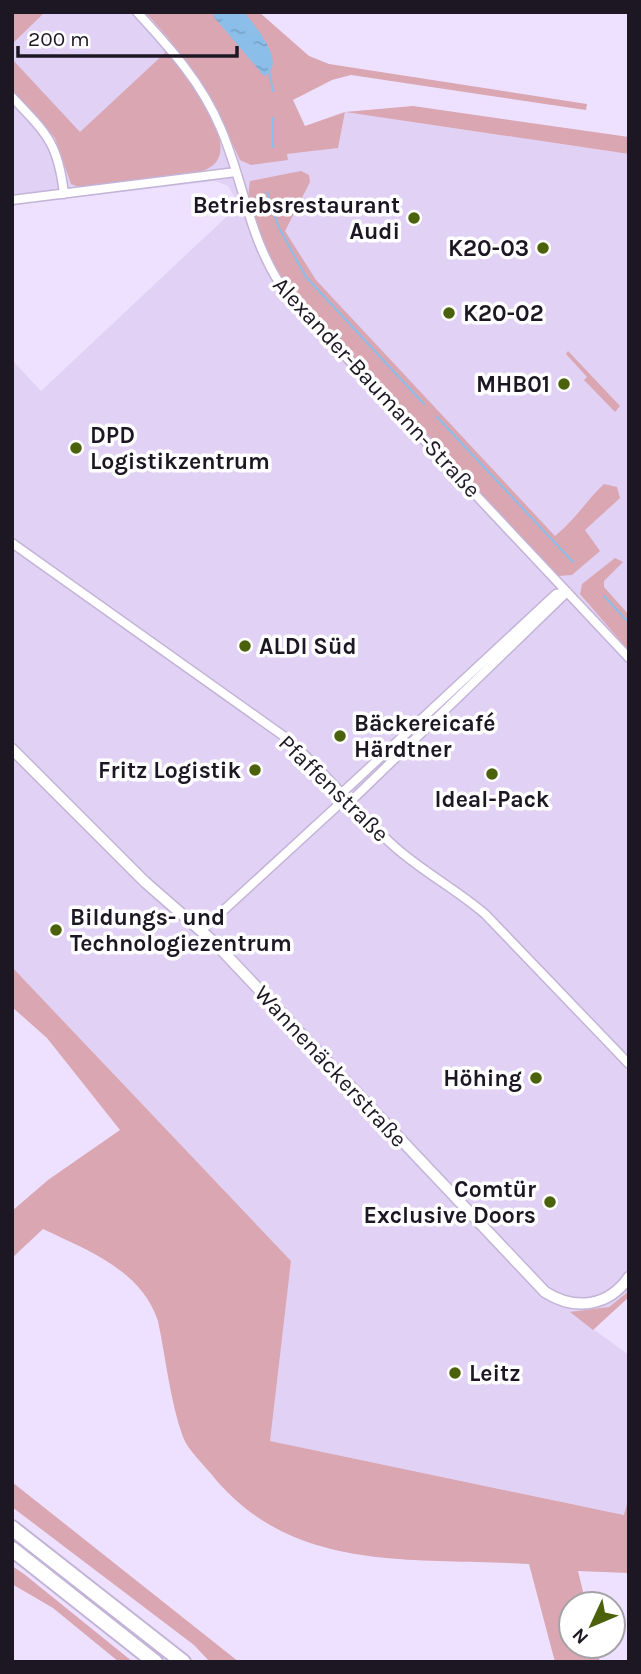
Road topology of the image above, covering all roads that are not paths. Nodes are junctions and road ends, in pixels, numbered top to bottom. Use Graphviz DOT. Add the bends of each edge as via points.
graph roads {
  1 [pos="137,12"];
  2 [pos="12,97"];
  3 [pos="236,172"];
  4 [pos="64,194"];
  5 [pos="12,200"];
  6 [pos="12,543"];
  7 [pos="567,592"];
  8 [pos="629,658"];
  9 [pos="12,749"];
  10 [pos="347,796"];
  11 [pos="202,930"];
  12 [pos="629,1064"];
  13 [pos="629,1277"];
  14 [pos="12,1528"];
  15 [pos="12,1549"];
  16 [pos="155,1662"];
  17 [pos="183,1662"];
  1 -- 3 [label="street, Alexander-Baumann-Straße" via="182,60 205,96"];
  2 -- 4 [label="street" via="52,140 61,163"];
  3 -- 4 [label="street"];
  3 -- 7 [label="street, Alexander-Baumann-Straße" via="256,242 286,293"];
  4 -- 5 [label="street"];
  6 -- 10 [label="street, Pfaffenstraße" via="285,737"];
  7 -- 8 [label="street, Alexander-Baumann-Straße"];
  7 -- 10 [label="street" via="556,594"];
  9 -- 11 [label="street, Wannenäckerstraße" via="145,882"];
  10 -- 11 [label="street"];
  10 -- 12 [label="street, Pfaffenstraße" via="396,849 485,914"];
  11 -- 13 [label="street, Wannenäckerstraße" via="545,1292 565,1302 591,1305 617,1292"];
  14 -- 17 [label="highway"];
  15 -- 16 [label="highway"];
}
